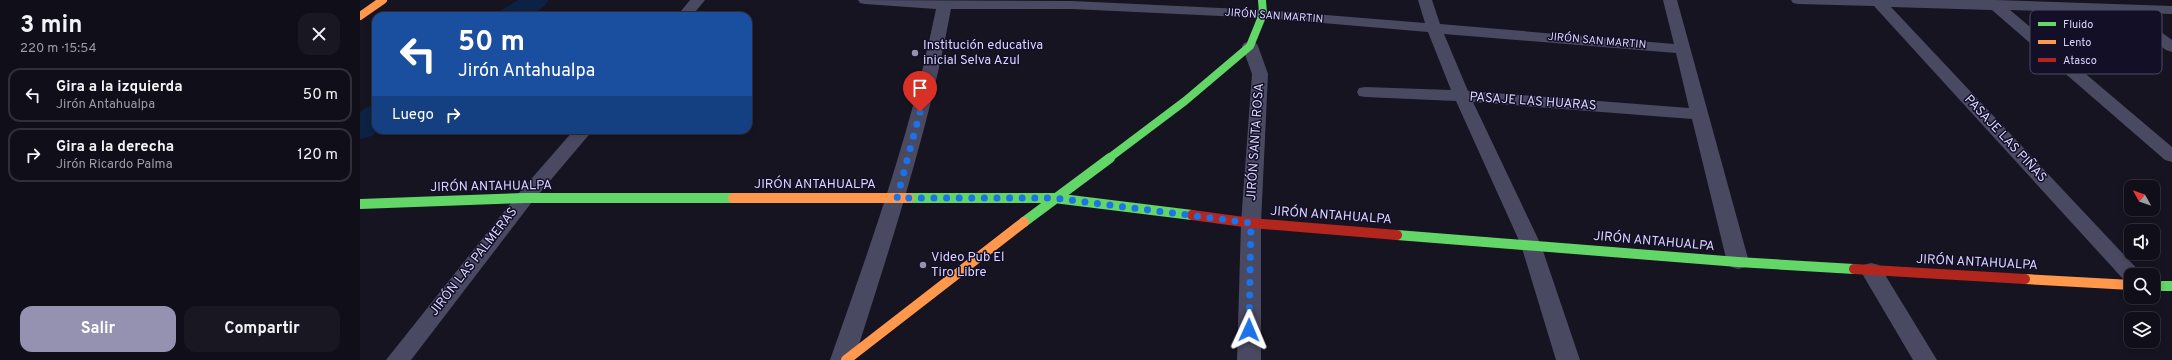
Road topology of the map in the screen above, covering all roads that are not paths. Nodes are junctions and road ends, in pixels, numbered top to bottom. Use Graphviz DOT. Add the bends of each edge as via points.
graph roads {
  1 [pos="383,0"];
  2 [pos="698,0"];
  3 [pos="865,0"];
  4 [pos="1425,0"];
  5 [pos="1670,0"];
  6 [pos="1798,0"];
  7 [pos="945,3"];
  8 [pos="1072,3"];
  9 [pos="1879,3"];
  10 [pos="1993,3"];
  11 [pos="1262,7"];
  12 [pos="2121,10"];
  13 [pos="2172,10"];
  14 [pos="688,12"];
  15 [pos="360,16"];
  16 [pos="1432,27"];
  17 [pos="2030,35"];
  18 [pos="2162,40"];
  19 [pos="1250,46"];
  20 [pos="2172,47"];
  21 [pos="1683,48"];
  22 [pos="2076,74"];
  23 [pos="1366,92"];
  24 [pos="1462,96"];
  25 [pos="1700,114"];
  26 [pos="581,134"];
  27 [pos="2172,156"];
  28 [pos="525,198"];
  29 [pos="897,198"];
  30 [pos="1054,198"];
  31 [pos="360,204"];
  32 [pos="1251,223"];
  33 [pos="1531,245"];
  34 [pos="1738,262"];
  35 [pos="2125,268"];
  36 [pos="1871,270"];
  37 [pos="2124,285"];
  38 [pos="2160,286"];
  39 [pos="2172,286"];
  40 [pos="398,360"];
  41 [pos="842,360"];
  42 [pos="846,360"];
  43 [pos="1249,360"];
  44 [pos="1568,360"];
  45 [pos="1925,360"];
  1 -- 15 [label="street"];
  2 -- 14 [label="street"];
  3 -- 7 [label="street, JIRÓN SAN MARTIN"];
  4 -- 16 [label="street"];
  5 -- 21 [label="street"];
  6 -- 9 [label="street"];
  7 -- 8 [label="street, JIRÓN SAN MARTIN"];
  7 -- 29 [label="street" via="932,69"];
  8 -- 11 [label="street, JIRÓN SAN MARTIN"];
  9 -- 10 [label="street"];
  9 -- 35 [label="street, PASAJE LAS PIÑAS"];
  10 -- 12 [label="street"];
  10 -- 17 [label="street"];
  11 -- 16 [label="street, JIRÓN SAN MARTIN"];
  11 -- 19 [label="street"];
  12 -- 13 [label="street"];
  16 -- 21 [label="street, JIRÓN SAN MARTIN"];
  16 -- 24 [label="street"];
  18 -- 20 [label="street"];
  19 -- 30 [label="street" via="1185,101"];
  19 -- 32 [label="street, JIRÓN SANTA ROSA" via="1260,74"];
  21 -- 25 [label="street"];
  22 -- 27 [label="street"];
  23 -- 24 [label="street, PASAJE LAS HUARAS"];
  24 -- 25 [label="street, PASAJE LAS HUARAS"];
  24 -- 33 [label="street"];
  25 -- 34 [label="street"];
  26 -- 28 [label="street, JIRÓN LAS PALMERAS"];
  28 -- 29 [label="street, JIRÓN ANTAHUALPA"];
  28 -- 31 [label="street, JIRÓN ANTAHUALPA"];
  28 -- 40 [label="street, JIRÓN LAS PALMERAS"];
  29 -- 30 [label="street, JIRÓN ANTAHUALPA"];
  29 -- 41 [label="street"];
  30 -- 32 [label="street, JIRÓN ANTAHUALPA"];
  30 -- 42 [label="street"];
  32 -- 33 [label="street, JIRÓN ANTAHUALPA"];
  32 -- 43 [label="street, JIRÓN SANTA ROSA"];
  33 -- 34 [label="street, JIRÓN ANTAHUALPA"];
  33 -- 44 [label="street"];
  34 -- 36 [label="street, JIRÓN ANTAHUALPA"];
  36 -- 37 [label="street, JIRÓN ANTAHUALPA"];
  36 -- 45 [label="street"];
  38 -- 39 [label="street"];
}
